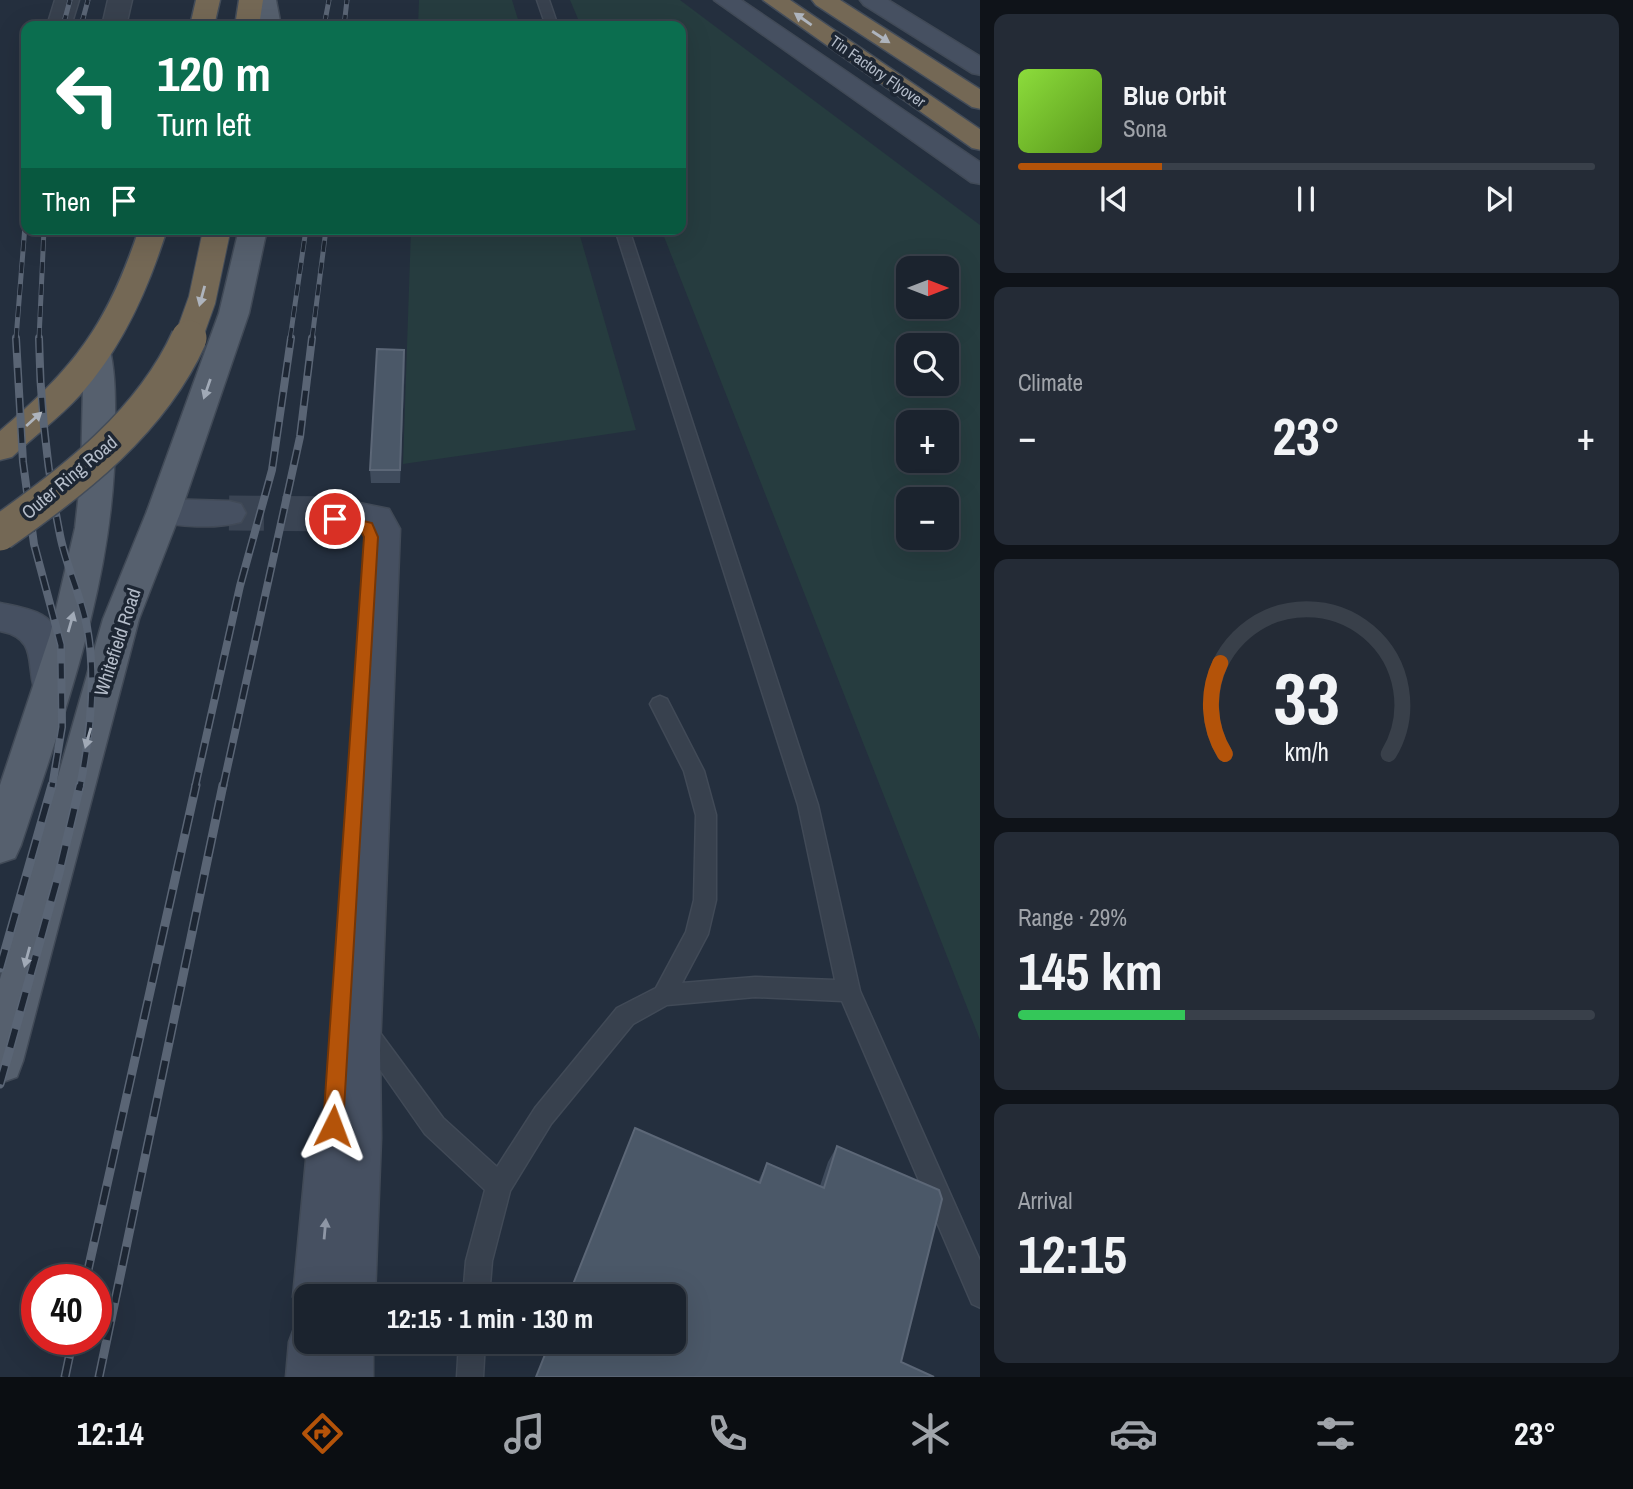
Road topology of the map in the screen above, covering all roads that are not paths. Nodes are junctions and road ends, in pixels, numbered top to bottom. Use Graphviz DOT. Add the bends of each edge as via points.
graph roads {
  1 [pos="67,0"];
  2 [pos="120,0"];
  3 [pos="208,0"];
  4 [pos="251,0"];
  5 [pos="264,0"];
  6 [pos="543,0"];
  7 [pos="726,0"];
  8 [pos="775,0"];
  9 [pos="824,0"];
  10 [pos="872,0"];
  11 [pos="61,21"];
  12 [pos="115,21"];
  13 [pos="203,21"];
  14 [pos="248,21"];
  15 [pos="268,21"];
  16 [pos="550,21"];
  17 [pos="975,60"];
  18 [pos="980,102"];
  19 [pos="980,142"];
  20 [pos="980,176"];
  21 [pos="151,235"];
  22 [pos="216,235"];
  23 [pos="252,235"];
  24 [pos="624,235"];
  25 [pos="95,355"];
  26 [pos="0,449"];
  27 [pos="164,511"];
  28 [pos="229,513"];
  29 [pos="0,533"];
  30 [pos="0,617"];
  31 [pos="52,688"];
  32 [pos="660,704"];
  33 [pos="0,845"];
  34 [pos="849,991"];
  35 [pos="664,995"];
  36 [pos="349,1020"];
  37 [pos="0,1061"];
  38 [pos="499,1186"];
  39 [pos="320,1284"];
  40 [pos="349,1284"];
  41 [pos="477,1284"];
  42 [pos="980,1295"];
  43 [pos="314,1354"];
  44 [pos="347,1354"];
  45 [pos="471,1354"];
  46 [pos="313,1377"];
  47 [pos="346,1377"];
  48 [pos="470,1377"];
  1 -- 11 [label="street"];
  2 -- 12 [label="street"];
  3 -- 13 [label="highway"];
  4 -- 14 [label="highway"];
  5 -- 15 [label="main road"];
  6 -- 16 [label="lane"];
  7 -- 20 [label="street"];
  19 -- 8 [label="highway, Tin Factory Flyover, one-way"];
  9 -- 18 [label="highway, Tin Factory Flyover, one-way"];
  10 -- 17 [label="street"];
  21 -- 25 [label="highway" via="125,304"];
  22 -- 29 [label="highway, Outer Ring Road, one-way, bridge" via="194,324 161,385 104,452"];
  23 -- 27 [label="main road, Whitefield Road, one-way" via="234,313"];
  24 -- 34 [label="lane" via="808,805"];
  26 -- 25 [label="highway, one-way" via="68,388"];
  31 -- 25 [label="main road, one-way" via="75,609 100,481"];
  27 -- 28 [label="street"];
  27 -- 37 [label="main road, Whitefield Road, one-way" via="121,619"];
  30 -- 31 [label="street" via="37,629 48,647"];
  31 -- 33 [label="main road"];
  32 -- 35 [label="lane" via="694,771 706,816 705,900 697,934"];
  34 -- 35 [label="lane" via="755,987"];
  34 -- 42 [label="lane"];
  35 -- 38 [label="lane" via="625,1016 542,1116"];
  36 -- 36 [label="street" via="371,537 367,527 335,519 332,514 338,511 377,518 383,528"];
  36 -- 38 [label="lane" via="434,1126"];
  39 -- 36 [label="street, one-way"];
  36 -- 40 [label="street"];
  38 -- 41 [label="lane" via="478,1261"];
  43 -- 46 [label="street"];
  44 -- 47 [label="street"];
  45 -- 48 [label="lane"];
}
